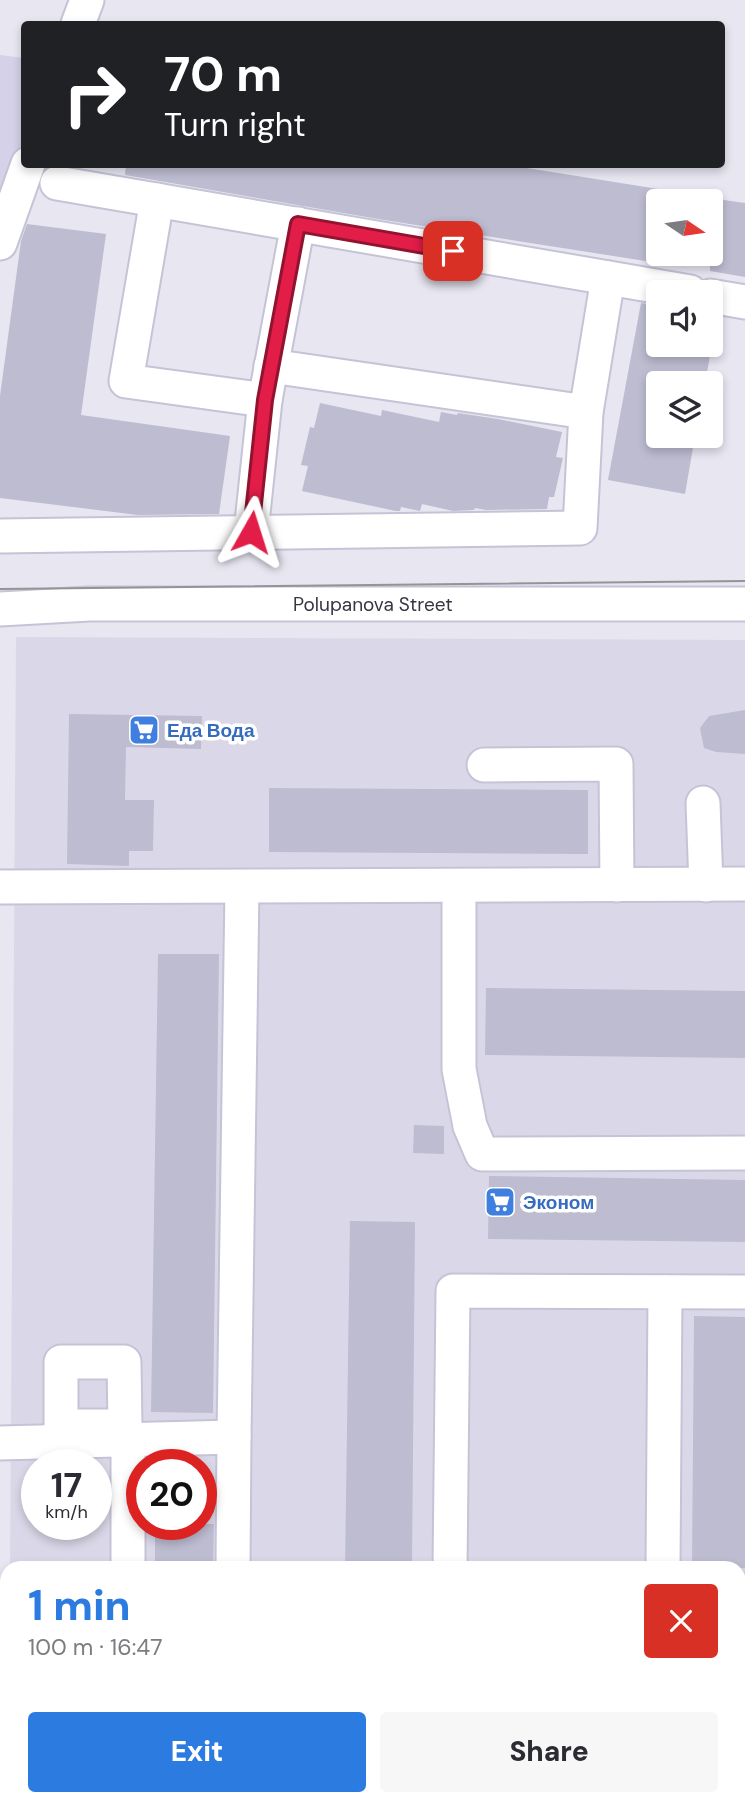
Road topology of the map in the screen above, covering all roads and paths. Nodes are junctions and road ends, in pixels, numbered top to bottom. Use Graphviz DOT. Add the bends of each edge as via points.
graph roads {
  1 [pos="87,0"];
  2 [pos="79,21"];
  3 [pos="27,168"];
  4 [pos="57,183"];
  5 [pos="157,200"];
  6 [pos="298,224"];
  7 [pos="0,243"];
  8 [pos="608,278"];
  9 [pos="646,284"];
  10 [pos="723,298"];
  11 [pos="745,302"];
  12 [pos="271,366"];
  13 [pos="265,400"];
  14 [pos="586,412"];
  15 [pos="251,532"];
  16 [pos="0,536"];
  17 [pos="745,604"];
  18 [pos="0,608"];
  19 [pos="484,765"];
  20 [pos="703,803"];
  21 [pos="745,884"];
  22 [pos="617,885"];
  23 [pos="706,885"];
  24 [pos="458,886"];
  25 [pos="0,887"];
  26 [pos="242,887"];
  27 [pos="745,1153"];
  28 [pos="665,1292"];
  29 [pos="745,1292"];
  30 [pos="234,1437"];
  31 [pos="128,1440"];
  32 [pos="0,1443"];
  33 [pos="128,1561"];
  34 [pos="233,1561"];
  35 [pos="450,1561"];
  36 [pos="663,1561"];
  1 -- 2 [label="street"];
  3 -- 7 [label="street"];
  4 -- 5 [label="street"];
  5 -- 6 [label="street"];
  5 -- 13 [label="street" via="127,382"];
  6 -- 8 [label="street"];
  6 -- 12 [label="street"];
  8 -- 9 [label="street"];
  8 -- 14 [label="street"];
  10 -- 11 [label="street"];
  12 -- 13 [label="street"];
  12 -- 14 [label="street"];
  13 -- 15 [label="street"];
  14 -- 15 [label="street" via="580,528"];
  15 -- 16 [label="street"];
  17 -- 18 [label="street, Polupanova Street" via="89,604"];
  19 -- 22 [label="street" via="616,764"];
  20 -- 23 [label="street"];
  21 -- 23 [label="street"];
  22 -- 23 [label="street"];
  22 -- 24 [label="street"];
  24 -- 26 [label="street"];
  24 -- 27 [label="street" via="459,1069 470,1126 482,1154"];
  25 -- 26 [label="street"];
  26 -- 30 [label="street"];
  28 -- 29 [label="street"];
  28 -- 35 [label="street" via="453,1291"];
  28 -- 36 [label="street"];
  30 -- 31 [label="street"];
  30 -- 34 [label="street"];
  31 -- 32 [label="street" via="67,1434"];
  31 -- 33 [label="street"];
}
